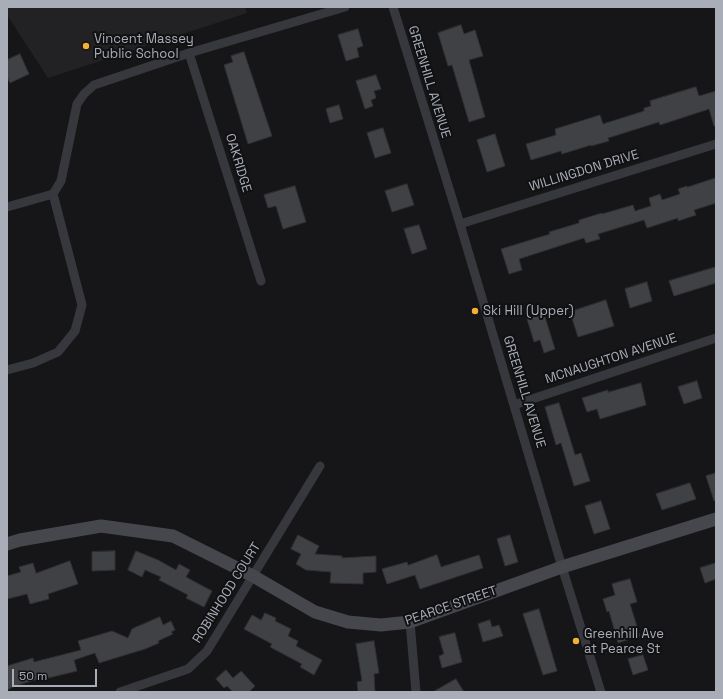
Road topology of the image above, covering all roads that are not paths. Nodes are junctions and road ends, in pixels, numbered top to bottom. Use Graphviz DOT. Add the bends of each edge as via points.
graph roads {
  1 [pos="345,7"];
  2 [pos="393,7"];
  3 [pos="189,53"];
  4 [pos="716,144"];
  5 [pos="53,194"];
  6 [pos="7,207"];
  7 [pos="460,224"];
  8 [pos="261,281"];
  9 [pos="716,338"];
  10 [pos="7,370"];
  11 [pos="514,405"];
  12 [pos="320,466"];
  13 [pos="716,519"];
  14 [pos="7,544"];
  15 [pos="562,566"];
  16 [pos="253,576"];
  17 [pos="410,622"];
  18 [pos="120,692"];
  19 [pos="416,692"];
  20 [pos="601,692"];
  1 -- 3 [label="street"];
  2 -- 7 [label="street, GREENHILL AVENUE"];
  3 -- 5 [label="street" via="94,85 84,94 77,104 61,181"];
  3 -- 8 [label="street, OAKRIDGE"];
  4 -- 7 [label="street, WILLINGDON DRIVE"];
  5 -- 6 [label="street"];
  5 -- 10 [label="street" via="82,305 76,331 58,352 33,363"];
  7 -- 11 [label="street, GREENHILL AVENUE"];
  9 -- 11 [label="street, MCNAUGHTON AVENUE"];
  11 -- 15 [label="street, GREENHILL AVENUE"];
  12 -- 16 [label="street, ROBINHOOD COURT"];
  13 -- 15 [label="street, PEARCE STREET"];
  14 -- 16 [label="street, PEARCE STREET" via="101,526 173,536"];
  15 -- 17 [label="street, PEARCE STREET"];
  15 -- 20 [label="street, GREENHILL AVENUE"];
  16 -- 17 [label="street, PEARCE STREET" via="315,612 348,622 381,625"];
  16 -- 18 [label="street, ROBINHOOD COURT" via="207,651 188,670"];
  17 -- 19 [label="street"];
}
